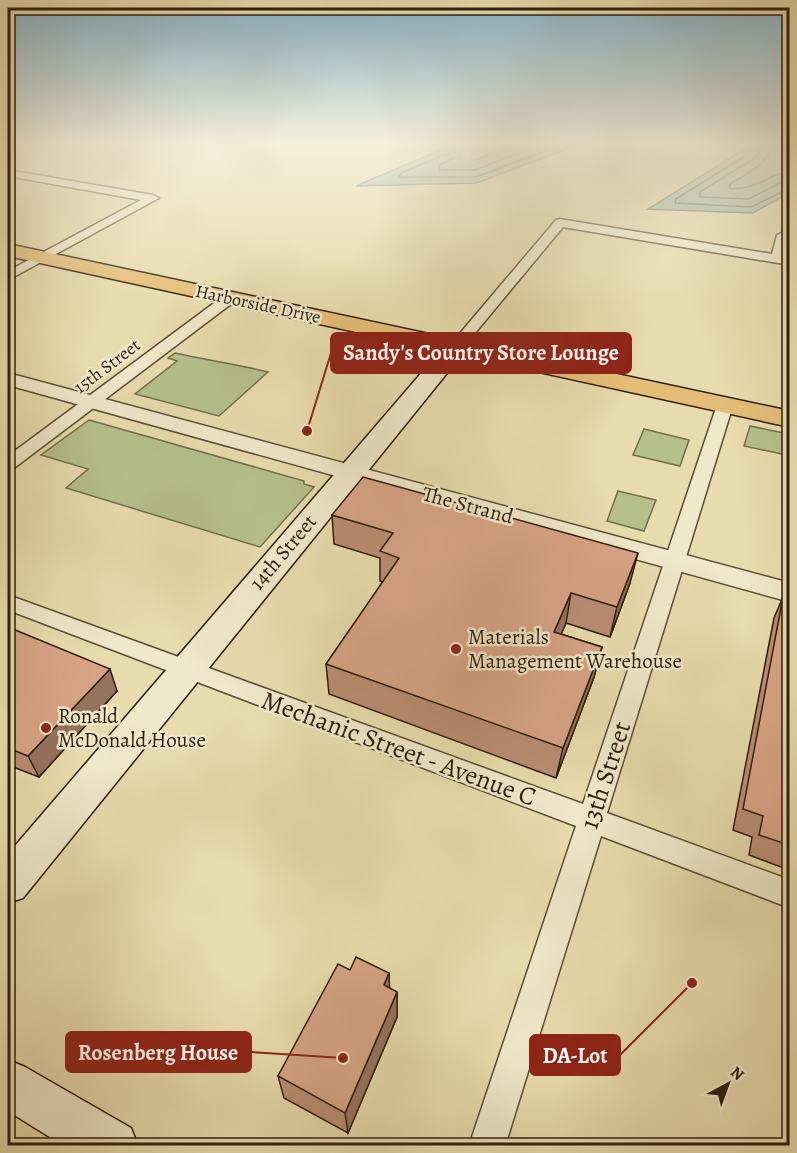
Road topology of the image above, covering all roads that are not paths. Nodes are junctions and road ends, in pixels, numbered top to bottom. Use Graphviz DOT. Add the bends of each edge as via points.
graph roads {
  1 [pos="142,197"];
  2 [pos="789,232"];
  3 [pos="8,250"];
  4 [pos="42,258"];
  5 [pos="783,260"];
  6 [pos="8,276"];
  7 [pos="230,298"];
  8 [pos="456,347"];
  9 [pos="8,379"];
  10 [pos="91,402"];
  11 [pos="725,405"];
  12 [pos="789,419"];
  13 [pos="8,464"];
  14 [pos="349,473"];
  15 [pos="674,562"];
  16 [pos="789,593"];
  17 [pos="8,602"];
  18 [pos="186,668"];
  19 [pos="591,820"];
  20 [pos="8,884"];
  21 [pos="789,894"];
  22 [pos="8,1084"];
  23 [pos="113,1146"];
  24 [pos="486,1146"];
  1 -- 4 [label="street" via="153,198"];
  2 -- 5 [label="street" via="781,238"];
  3 -- 4 [label="main road, Harborside Drive"];
  4 -- 6 [label="street"];
  4 -- 7 [label="main road, Harborside Drive"];
  5 -- 8 [label="street, 14th Street" via="561,223"];
  7 -- 8 [label="main road, Harborside Drive"];
  7 -- 10 [label="street, 15th Street"];
  8 -- 11 [label="main road, Harborside Drive"];
  8 -- 14 [label="main road, 14th Street"];
  9 -- 10 [label="street, The Strand"];
  10 -- 13 [label="street, 15th Street"];
  10 -- 14 [label="street, The Strand"];
  11 -- 12 [label="main road, Harborside Drive"];
  11 -- 15 [label="street, 13th Street"];
  14 -- 15 [label="street, The Strand"];
  14 -- 18 [label="main road, 14th Street"];
  15 -- 16 [label="street, The Strand"];
  15 -- 19 [label="street, 13th Street"];
  17 -- 18 [label="street, Mechanic Street - Avenue C"];
  18 -- 19 [label="street, Mechanic Street - Avenue C"];
  18 -- 20 [label="main road, 14th Street"];
  19 -- 21 [label="street, Mechanic Street - Avenue C"];
  19 -- 24 [label="street, 13th Street"];
  22 -- 23 [label="main road"];
}
